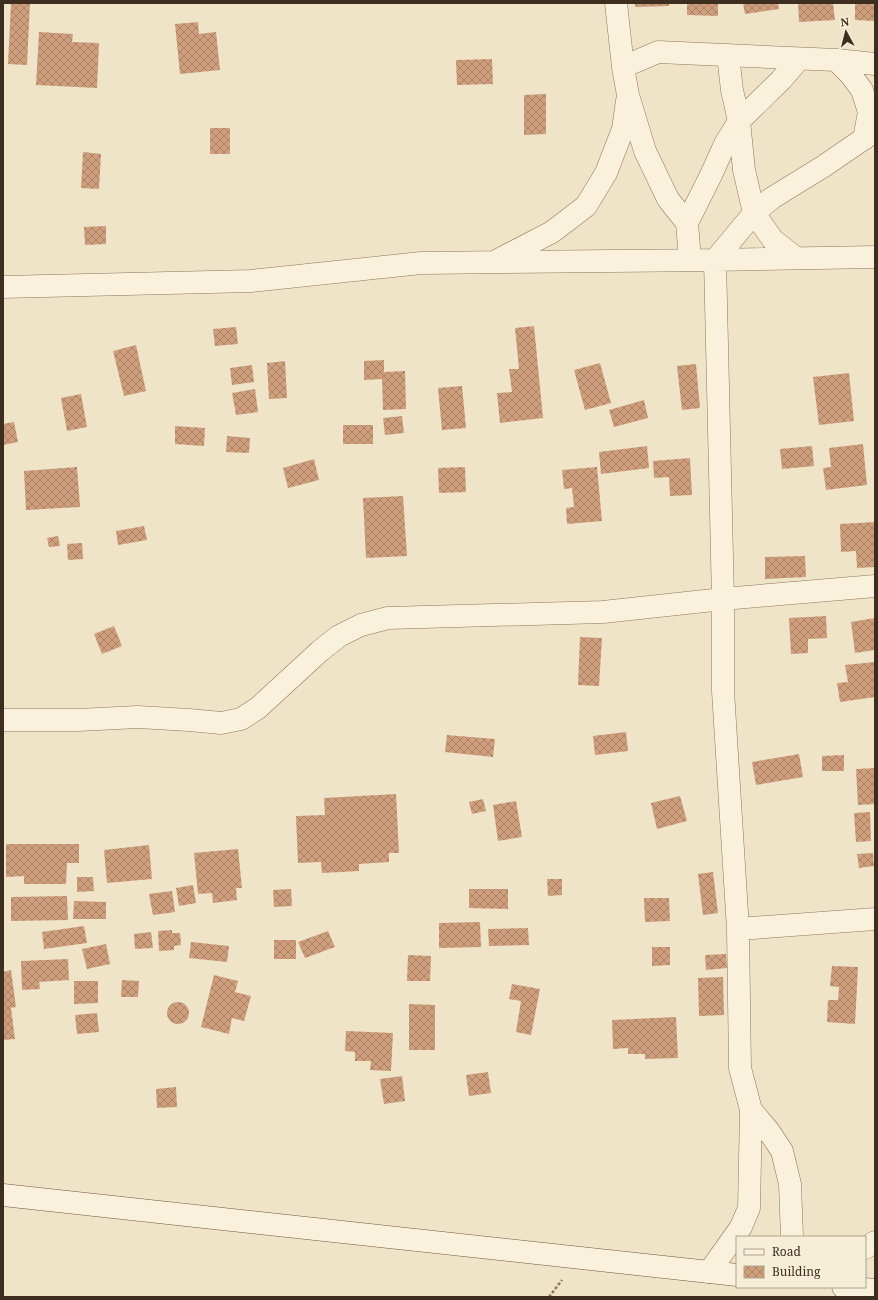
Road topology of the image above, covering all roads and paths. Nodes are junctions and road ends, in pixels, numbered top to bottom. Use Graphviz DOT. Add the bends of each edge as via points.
graph roads {
  1 [pos="616,3"];
  2 [pos="728,55"];
  3 [pos="800,59"];
  4 [pos="836,60"];
  5 [pos="875,64"];
  6 [pos="623,67"];
  7 [pos="628,95"];
  8 [pos="739,121"];
  9 [pos="869,135"];
  10 [pos="754,213"];
  11 [pos="687,223"];
  12 [pos="875,257"];
  13 [pos="796,258"];
  14 [pos="690,260"];
  15 [pos="715,260"];
  16 [pos="494,262"];
  17 [pos="3,287"];
  18 [pos="875,586"];
  19 [pos="723,599"];
  20 [pos="3,720"];
  21 [pos="875,920"];
  22 [pos="738,929"];
  23 [pos="750,1110"];
  24 [pos="3,1195"];
  25 [pos="792,1236"];
  26 [pos="875,1242"];
  27 [pos="866,1247"];
  28 [pos="708,1272"];
  29 [pos="736,1275"];
  30 [pos="854,1288"];
  31 [pos="875,1290"];
  1 -- 6 [label="street"];
  2 -- 3 [label="street"];
  2 -- 6 [label="street" via="658,52"];
  2 -- 8 [label="street"];
  3 -- 4 [label="street"];
  3 -- 8 [label="street"];
  4 -- 5 [label="street"];
  4 -- 9 [label="street" via="862,90 869,112"];
  6 -- 7 [label="street"];
  7 -- 11 [label="street" via="645,151 668,199"];
  7 -- 16 [label="street" via="623,130 606,173 586,206 552,232"];
  8 -- 10 [label="street" via="744,170"];
  8 -- 11 [label="street" via="725,144"];
  9 -- 10 [label="street" via="772,198"];
  10 -- 13 [label="street" via="773,240"];
  10 -- 15 [label="street"];
  11 -- 14 [label="street"];
  12 -- 13 [label="street"];
  13 -- 15 [label="street"];
  14 -- 15 [label="street"];
  14 -- 16 [label="street"];
  15 -- 19 [label="street"];
  16 -- 17 [label="street" via="421,263 251,281"];
  18 -- 19 [label="street"];
  19 -- 20 [label="street" via="603,612 388,618 361,625 339,636 241,720 221,723 138,717"];
  19 -- 22 [label="street" via="723,691"];
  21 -- 22 [label="street"];
  22 -- 23 [label="street" via="740,1068"];
  23 -- 25 [label="street" via="782,1151 790,1184"];
  23 -- 28 [label="street" via="748,1208 740,1226"];
  24 -- 28 [label="street"];
  26 -- 27 [label="street"];
  28 -- 29 [label="street"];
  30 -- 31 [label="street"];
}
